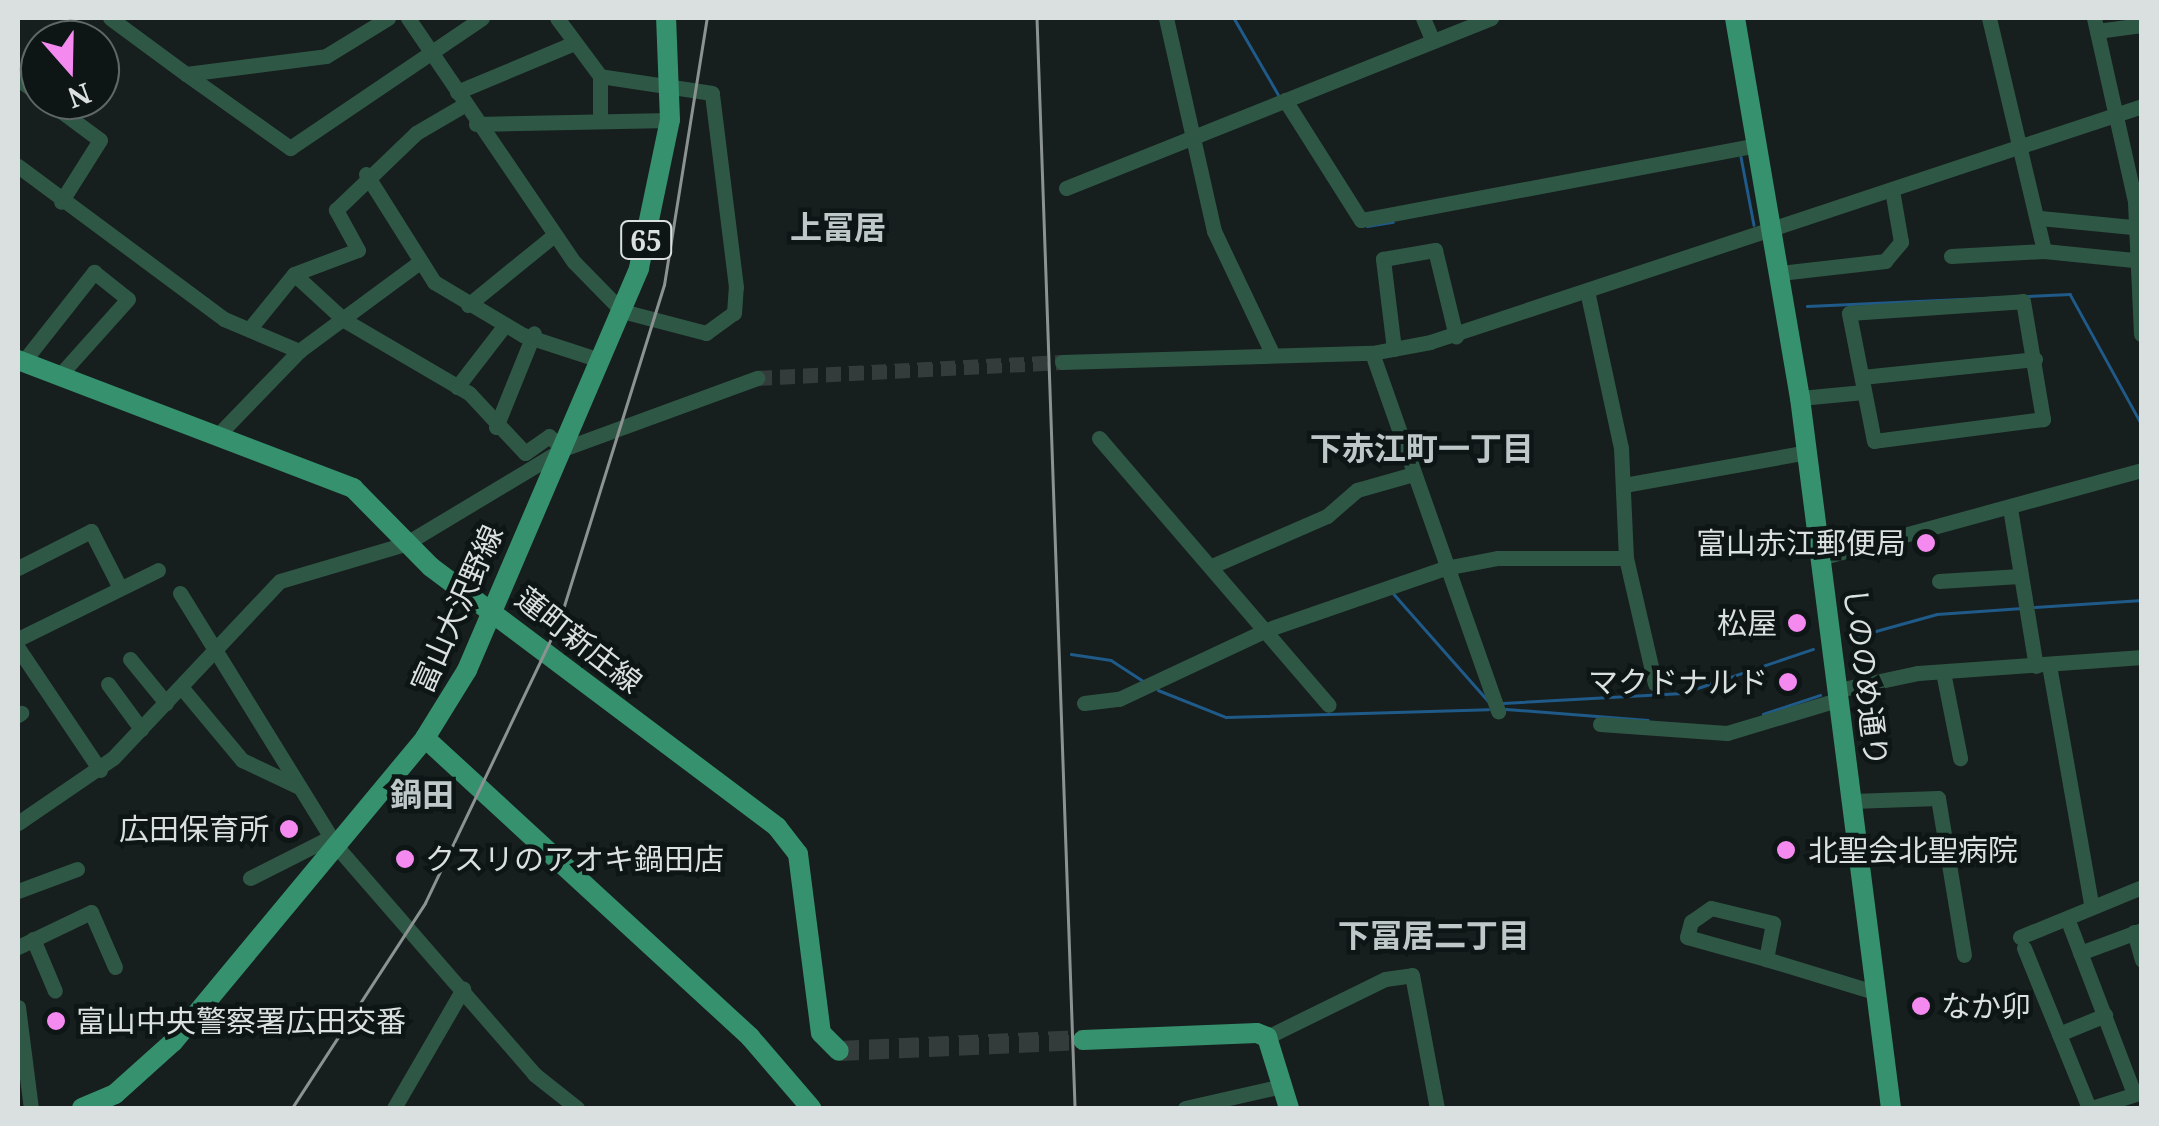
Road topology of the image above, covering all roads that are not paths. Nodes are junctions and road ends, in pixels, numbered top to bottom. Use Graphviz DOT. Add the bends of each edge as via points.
graph roads {
  1 [pos="110,18"];
  2 [pos="388,18"];
  3 [pos="408,18"];
  4 [pos="482,18"];
  5 [pos="556,18"];
  6 [pos="666,18"];
  7 [pos="1166,18"];
  8 [pos="1423,18"];
  9 [pos="1491,18"];
  10 [pos="1735,18"];
  11 [pos="1989,18"];
  12 [pos="2095,24"];
  13 [pos="2142,25"];
  14 [pos="1432,41"];
  15 [pos="574,43"];
  16 [pos="430,52"];
  17 [pos="186,74"];
  18 [pos="600,76"];
  19 [pos="670,88"];
  20 [pos="460,99"];
  21 [pos="1285,100"];
  22 [pos="2142,106"];
  23 [pos="2113,116"];
  24 [pos="600,117"];
  25 [pos="73,120"];
  26 [pos="670,120"];
  27 [pos="476,124"];
  28 [pos="1194,137"];
  29 [pos="1758,144"];
  30 [pos="2023,146"];
  31 [pos="18,166"];
  32 [pos="366,174"];
  33 [pos="1066,188"];
  34 [pos="1892,190"];
  35 [pos="61,202"];
  36 [pos="2040,218"];
  37 [pos="2133,227"];
  38 [pos="1773,230"];
  39 [pos="553,236"];
  40 [pos="2044,251"];
  41 [pos="1950,256"];
  42 [pos="2134,260"];
  43 [pos="417,264"];
  44 [pos="1780,273"];
  45 [pos="294,274"];
  46 [pos="1588,295"];
  47 [pos="468,305"];
  48 [pos="622,312"];
  49 [pos="344,320"];
  50 [pos="504,326"];
  51 [pos="251,327"];
  52 [pos="534,334"];
  53 [pos="2142,334"];
  54 [pos="1456,336"];
  55 [pos="1394,349"];
  56 [pos="298,350"];
  57 [pos="1372,353"];
  58 [pos="1273,355"];
  59 [pos="2034,359"];
  60 [pos="600,360"];
  61 [pos="20,361"];
  62 [pos="1062,362"];
  63 [pos="59,376"];
  64 [pos="757,378"];
  65 [pos="1863,384"];
  66 [pos="457,386"];
  67 [pos="1800,398"];
  68 [pos="496,428"];
  69 [pos="216,437"];
  70 [pos="1099,438"];
  71 [pos="563,449"];
  72 [pos="1807,452"];
  73 [pos="2142,470"];
  74 [pos="1410,475"];
  75 [pos="1624,485"];
  76 [pos="2010,508"];
  77 [pos="405,544"];
  78 [pos="1626,558"];
  79 [pos="1820,558"];
  80 [pos="1212,566"];
  81 [pos="18,568"];
  82 [pos="1445,568"];
  83 [pos="158,570"];
  84 [pos="2020,576"];
  85 [pos="1940,581"];
  86 [pos="120,588"];
  87 [pos="180,593"];
  88 [pos="492,611"];
  89 [pos="1266,630"];
  90 [pos="18,639"];
  91 [pos="18,648"];
  92 [pos="216,653"];
  93 [pos="2142,657"];
  94 [pos="130,659"];
  95 [pos="2042,666"];
  96 [pos="1944,672"];
  97 [pos="108,684"];
  98 [pos="1655,684"];
  99 [pos="182,688"];
  100 [pos="1839,694"];
  101 [pos="166,703"];
  102 [pos="1084,703"];
  103 [pos="1328,705"];
  104 [pos="1498,711"];
  105 [pos="1600,724"];
  106 [pos="141,729"];
  107 [pos="426,738"];
  108 [pos="1960,758"];
  109 [pos="100,770"];
  110 [pos="302,790"];
  111 [pos="1852,801"];
  112 [pos="18,823"];
  113 [pos="334,842"];
  114 [pos="77,869"];
  115 [pos="250,878"];
  116 [pos="2142,888"];
  117 [pos="18,892"];
  118 [pos="2091,903"];
  119 [pos="2070,926"];
  120 [pos="2138,931"];
  121 [pos="25,943"];
  122 [pos="2080,953"];
  123 [pos="1964,955"];
  124 [pos="1766,959"];
  125 [pos="2142,960"];
  126 [pos="115,967"];
  127 [pos="463,989"];
  128 [pos="55,991"];
  129 [pos="1877,992"];
  130 [pos="18,1007"];
  131 [pos="2106,1016"];
  132 [pos="2059,1034"];
  133 [pos="1267,1036"];
  134 [pos="1083,1040"];
  135 [pos="839,1051"];
  136 [pos="1282,1086"];
  137 [pos="2138,1093"];
  138 [pos="116,1101"];
  139 [pos="1222,1103"];
  140 [pos="572,1107"];
  141 [pos="31,1108"];
  142 [pos="82,1108"];
  143 [pos="394,1108"];
  144 [pos="811,1108"];
  145 [pos="1185,1108"];
  146 [pos="1289,1108"];
  147 [pos="1437,1108"];
  148 [pos="1891,1108"];
  149 [pos="2091,1108"];
  1 -- 17 [label="street"];
  2 -- 17 [label="street" via="326,56"];
  3 -- 16 [label="street"];
  4 -- 16 [label="street"];
  5 -- 15 [label="street"];
  6 -- 19 [label="main road, 富山大沢野線 / 65"];
  7 -- 28 [label="street"];
  8 -- 14 [label="street"];
  9 -- 14 [label="street"];
  10 -- 29 [label="main road, しののめ通り"];
  11 -- 30 [label="street"];
  12 -- 13 [label="street"];
  12 -- 23 [label="street"];
  14 -- 21 [label="street"];
  15 -- 18 [label="street"];
  15 -- 20 [label="street"];
  16 -- 17 [label="street" via="290,148"];
  16 -- 20 [label="street"];
  18 -- 19 [label="street"];
  18 -- 24 [label="street"];
  19 -- 26 [label="main road, 富山大沢野線 / 65"];
  19 -- 48 [label="street" via="712,93 717,107 734,313 706,333"];
  20 -- 27 [label="street"];
  20 -- 32 [label="street"];
  21 -- 28 [label="street"];
  21 -- 29 [label="street" via="1360,220"];
  22 -- 23 [label="street"];
  23 -- 30 [label="street"];
  23 -- 37 [label="street"];
  24 -- 26 [label="street"];
  24 -- 27 [label="street"];
  25 -- 35 [label="street" via="100,140"];
  26 -- 48 [label="main road, 富山大沢野線 / 65"];
  27 -- 39 [label="street"];
  28 -- 33 [label="street"];
  28 -- 58 [label="street" via="1223,261"];
  29 -- 38 [label="main road, しののめ通り"];
  30 -- 34 [label="street"];
  30 -- 36 [label="street"];
  31 -- 35 [label="street"];
  32 -- 43 [label="street"];
  32 -- 45 [label="street" via="336,210 358,250"];
  34 -- 38 [label="street"];
  34 -- 44 [label="street" via="1901,242 1885,262"];
  35 -- 51 [label="street" via="224,318"];
  36 -- 37 [label="street"];
  36 -- 40 [label="street"];
  37 -- 42 [label="street"];
  38 -- 44 [label="main road, しののめ通り"];
  38 -- 46 [label="street"];
  39 -- 47 [label="street"];
  39 -- 48 [label="street"];
  40 -- 41 [label="street"];
  40 -- 42 [label="street"];
  42 -- 53 [label="street"];
  43 -- 47 [label="street"];
  43 -- 49 [label="street"];
  44 -- 67 [label="main road, しののめ通り"];
  45 -- 49 [label="street"];
  45 -- 51 [label="street"];
  46 -- 54 [label="street"];
  46 -- 75 [label="street"];
  47 -- 50 [label="street"];
  48 -- 60 [label="main road, 富山大沢野線 / 65"];
  49 -- 56 [label="street"];
  49 -- 66 [label="street"];
  50 -- 52 [label="street"];
  50 -- 66 [label="street"];
  51 -- 56 [label="street"];
  52 -- 60 [label="street"];
  52 -- 68 [label="street"];
  54 -- 55 [label="street"];
  54 -- 55 [label="street" via="1435,250 1383,259"];
  55 -- 57 [label="street"];
  56 -- 69 [label="street"];
  57 -- 58 [label="street"];
  57 -- 74 [label="street"];
  58 -- 62 [label="street"];
  59 -- 65 [label="street"];
  59 -- 65 [label="street" via="2043,419 1874,441"];
  59 -- 65 [label="street" via="2023,301 1849,313"];
  60 -- 71 [label="main road, 富山大沢野線 / 65"];
  61 -- 63 [label="main road, 蓮町新庄線"];
  61 -- 63 [label="street" via="94,272 128,299"];
  63 -- 69 [label="main road, 蓮町新庄線"];
  64 -- 71 [label="street"];
  65 -- 67 [label="street"];
  66 -- 68 [label="street"];
  67 -- 72 [label="main road, しののめ通り"];
  68 -- 71 [label="street" via="525,453 549,436"];
  69 -- 77 [label="main road, 蓮町新庄線" via="353,488"];
  70 -- 80 [label="street"];
  71 -- 77 [label="street"];
  71 -- 88 [label="main road, 富山大沢野線 / 65"];
  72 -- 75 [label="street"];
  72 -- 79 [label="main road, しののめ通り"];
  73 -- 76 [label="street"];
  74 -- 80 [label="street" via="1358,490 1327,516"];
  74 -- 82 [label="street"];
  75 -- 78 [label="street"];
  76 -- 79 [label="street"];
  76 -- 84 [label="street"];
  77 -- 88 [label="main road, 蓮町新庄線"];
  77 -- 92 [label="street" via="280,581"];
  78 -- 82 [label="street" via="1498,558"];
  78 -- 98 [label="street"];
  79 -- 100 [label="main road, しののめ通り"];
  80 -- 89 [label="street"];
  81 -- 86 [label="street" via="91,531"];
  82 -- 89 [label="street"];
  82 -- 104 [label="street"];
  83 -- 86 [label="street"];
  84 -- 85 [label="street"];
  84 -- 95 [label="street"];
  86 -- 90 [label="street"];
  87 -- 92 [label="street"];
  88 -- 107 [label="main road, 富山大沢野線 / 65"];
  88 -- 135 [label="main road, 蓮町新庄線" via="788,838 798,854 821,1033"];
  89 -- 102 [label="street" via="1119,699"];
  89 -- 103 [label="street"];
  91 -- 109 [label="street"];
  92 -- 99 [label="street"];
  92 -- 110 [label="street"];
  93 -- 95 [label="street"];
  94 -- 101 [label="street"];
  95 -- 96 [label="street"];
  95 -- 118 [label="street"];
  96 -- 100 [label="street"];
  96 -- 108 [label="street"];
  97 -- 106 [label="street"];
  99 -- 101 [label="street"];
  99 -- 110 [label="street" via="242,760"];
  100 -- 105 [label="street" via="1727,733"];
  100 -- 111 [label="main road, しののめ通り"];
  101 -- 106 [label="street"];
  106 -- 109 [label="street"];
  107 -- 113 [label="main road, 富山大沢野線 / 65"];
  107 -- 144 [label="main road" via="764,1050"];
  109 -- 112 [label="street"];
  110 -- 113 [label="street"];
  111 -- 123 [label="street" via="1938,798"];
  111 -- 129 [label="main road, しののめ通り"];
  113 -- 115 [label="street"];
  113 -- 127 [label="street"];
  113 -- 138 [label="main road, 富山大沢野線 / 65" via="173,1042"];
  114 -- 117 [label="street"];
  116 -- 118 [label="street"];
  118 -- 132 [label="street" via="2022,942"];
  119 -- 122 [label="street"];
  120 -- 122 [label="street"];
  120 -- 125 [label="street"];
  121 -- 126 [label="street" via="91,912"];
  121 -- 128 [label="street"];
  122 -- 131 [label="street"];
  124 -- 124 [label="street" via="1772,922 1711,908 1691,922 1687,936"];
  124 -- 129 [label="street"];
  127 -- 140 [label="street"];
  127 -- 143 [label="street"];
  129 -- 148 [label="main road, しののめ通り"];
  130 -- 141 [label="street"];
  131 -- 132 [label="street"];
  131 -- 137 [label="street"];
  132 -- 149 [label="street"];
  133 -- 134 [label="main road"];
  133 -- 136 [label="main road"];
  133 -- 147 [label="street" via="1385,979 1412,975"];
  136 -- 139 [label="street"];
  136 -- 146 [label="main road"];
  137 -- 149 [label="street"];
  138 -- 142 [label="main road, 富山大沢野線 / 65"];
  139 -- 145 [label="street"];
}
